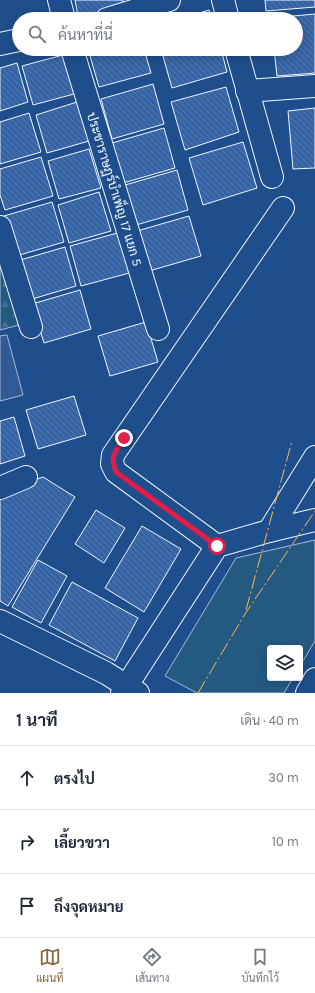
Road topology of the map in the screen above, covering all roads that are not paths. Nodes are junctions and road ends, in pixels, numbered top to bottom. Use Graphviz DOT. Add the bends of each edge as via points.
graph roads {
  1 [pos="59,0"];
  2 [pos="169,0"];
  3 [pos="223,0"];
  4 [pos="62,12"];
  5 [pos="130,12"];
  6 [pos="226,12"];
  7 [pos="12,41"];
  8 [pos="0,44"];
  9 [pos="74,56"];
  10 [pos="238,56"];
  11 [pos="315,86"];
  12 [pos="247,91"];
  13 [pos="272,177"];
  14 [pos="283,208"];
  15 [pos="0,227"];
  16 [pos="31,327"];
  17 [pos="158,329"];
  18 [pos="315,457"];
  19 [pos="26,477"];
  20 [pos="0,488"];
  21 [pos="315,520"];
  22 [pos="269,531"];
  23 [pos="217,546"];
  24 [pos="0,622"];
  25 [pos="315,679"];
  26 [pos="129,691"];
  27 [pos="307,693"];
  1 -- 4 [label="street"];
  2 -- 5 [label="street"];
  3 -- 6 [label="street"];
  7 -- 8 [label="street"];
  9 -- 17 [label="street, ประชาราษฎร์บำเพ็ญ 17 แยก 5"];
  10 -- 12 [label="street"];
  11 -- 12 [label="street"];
  12 -- 13 [label="street"];
  14 -- 23 [label="street" via="113,455 112,464 116,472"];
  15 -- 16 [label="street"];
  18 -- 22 [label="street"];
  19 -- 20 [label="street"];
  21 -- 22 [label="street"];
  22 -- 23 [label="street"];
  23 -- 26 [label="street"];
  24 -- 26 [label="street" via="106,673"];
  25 -- 27 [label="street"];
}
